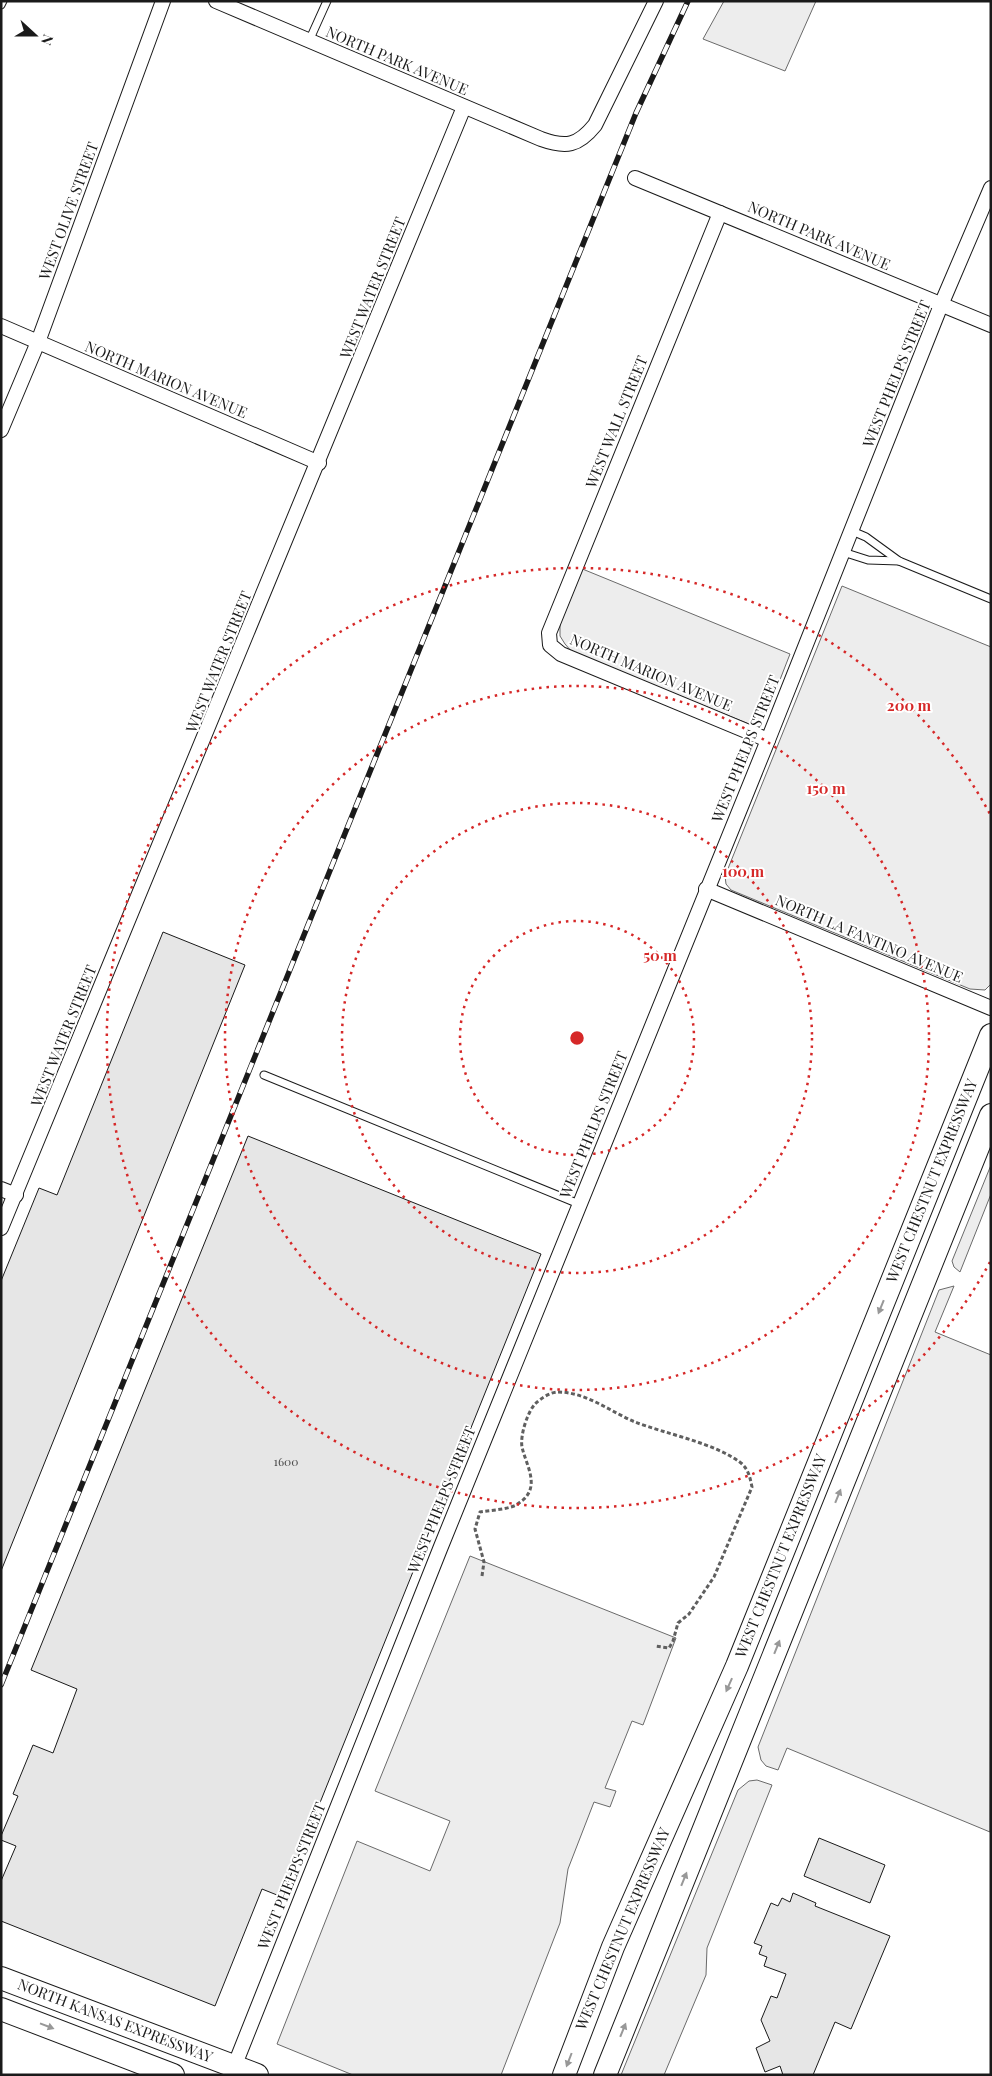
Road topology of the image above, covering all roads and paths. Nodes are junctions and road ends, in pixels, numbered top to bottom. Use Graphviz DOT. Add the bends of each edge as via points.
graph roads {
  1 [pos="3,1"];
  2 [pos="163,1"];
  3 [pos="216,1"];
  4 [pos="327,1"];
  5 [pos="656,1"];
  6 [pos="1,5"];
  7 [pos="309,41"];
  8 [pos="464,107"];
  9 [pos="635,178"];
  10 [pos="991,188"];
  11 [pos="720,213"];
  12 [pos="942,305"];
  13 [pos="991,325"];
  14 [pos="1,326"];
  15 [pos="38,342"];
  16 [pos="1,430"];
  17 [pos="318,463"];
  18 [pos="852,531"];
  19 [pos="843,552"];
  20 [pos="899,561"];
  21 [pos="991,599"];
  22 [pos="550,645"];
  23 [pos="768,740"];
  24 [pos="706,889"];
  25 [pos="991,1008"];
  26 [pos="991,1035"];
  27 [pos="264,1076"];
  28 [pos="991,1115"];
  29 [pos="1,1189"];
  30 [pos="16,1195"];
  31 [pos="579,1204"];
  32 [pos="1,1228"];
  33 [pos="482,1576"];
  34 [pos="655,1646"];
  35 [pos="1,1978"];
  36 [pos="1,2008"];
  37 [pos="232,2070"];
  38 [pos="173,2075"];
  39 [pos="257,2075"];
  40 [pos="564,2075"];
  41 [pos="605,2075"];
  1 -- 6 [label="lane"];
  2 -- 15 [label="street, WEST OLIVE STREET"];
  3 -- 7 [label="street, NORTH PARK AVENUE"];
  4 -- 7 [label="lane"];
  5 -- 8 [label="street, NORTH PARK AVENUE" via="595,125 587,135 567,145 555,144"];
  7 -- 8 [label="street, NORTH PARK AVENUE"];
  8 -- 17 [label="street, WEST WATER STREET"];
  9 -- 11 [label="street, NORTH PARK AVENUE"];
  10 -- 12 [label="street, WEST PHELPS STREET"];
  11 -- 12 [label="street, NORTH PARK AVENUE"];
  11 -- 22 [label="street, WEST WALL STREET" via="549,633"];
  12 -- 13 [label="street, NORTH PARK AVENUE"];
  12 -- 18 [label="street, WEST PHELPS STREET"];
  14 -- 15 [label="street, NORTH MARION AVENUE"];
  15 -- 16 [label="street, WEST OLIVE STREET"];
  15 -- 17 [label="street, NORTH MARION AVENUE"];
  17 -- 30 [label="street, WEST WATER STREET"];
  18 -- 19 [label="street, WEST PHELPS STREET"];
  18 -- 20 [label="lane"];
  19 -- 20 [label="lane" via="868,560"];
  19 -- 23 [label="street, WEST PHELPS STREET"];
  20 -- 21 [label="lane"];
  22 -- 23 [label="street, NORTH MARION AVENUE" via="561,654"];
  23 -- 24 [label="street, WEST PHELPS STREET"];
  24 -- 25 [label="street, NORTH LA FANTINO AVENUE"];
  24 -- 31 [label="street, WEST PHELPS STREET"];
  26 -- 40 [label="main road, WEST CHESTNUT EXPRESSWAY, one-way" via="737,1666 613,1947"];
  27 -- 31 [label="lane"];
  41 -- 28 [label="main road, WEST CHESTNUT EXPRESSWAY, one-way"];
  29 -- 30 [label="street"];
  30 -- 32 [label="street, WEST WATER STREET"];
  31 -- 37 [label="street, WEST PHELPS STREET"];
  33 -- 34 [label="path" via="484,1562 475,1529 476,1520 480,1512 515,1506 527,1496 532,1484 522,1446 523,1435 530,1411 546,1396 557,1392 579,1396 637,1422 702,1445 742,1464 749,1473 752,1487 714,1577 689,1614 678,1623 669,1648"];
  35 -- 37 [label="main road, NORTH KANSAS EXPRESSWAY"];
  36 -- 38 [label="main road, NORTH KANSAS EXPRESSWAY, one-way"];
  37 -- 39 [label="main road, NORTH KANSAS EXPRESSWAY"];
}
